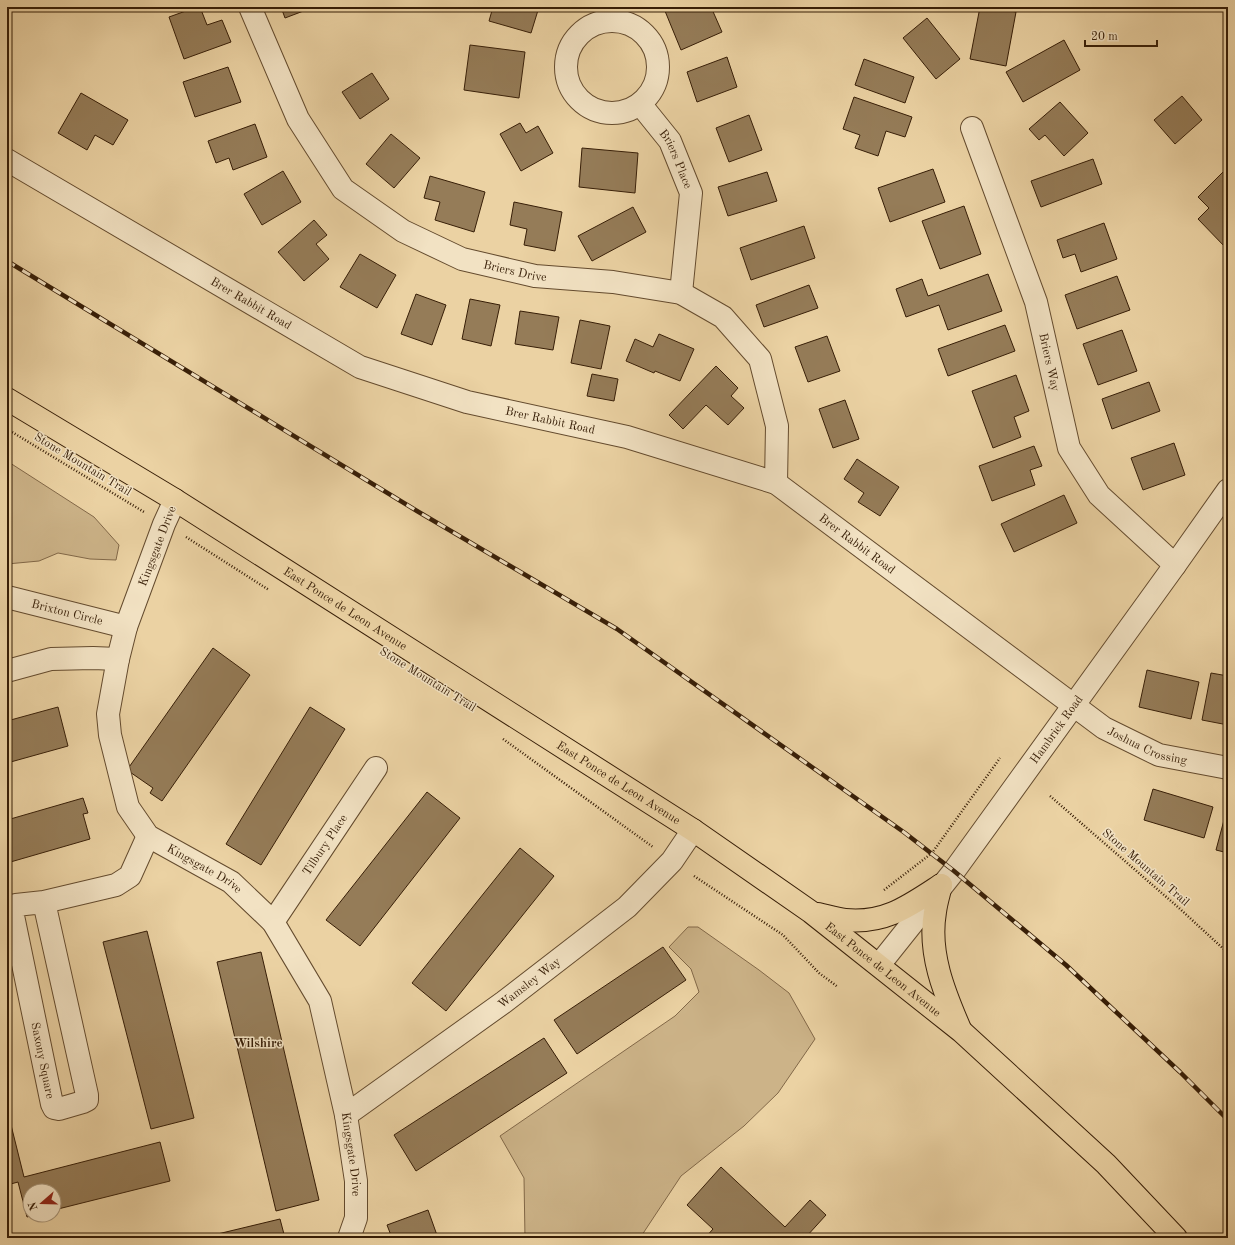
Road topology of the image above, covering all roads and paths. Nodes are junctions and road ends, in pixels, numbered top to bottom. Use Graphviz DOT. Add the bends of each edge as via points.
graph roads {
  1 [pos="250,7"];
  2 [pos="641,105"];
  3 [pos="972,128"];
  4 [pos="7,160"];
  5 [pos="681,294"];
  6 [pos="7,398"];
  7 [pos="7,429"];
  8 [pos="776,483"];
  9 [pos="1228,490"];
  10 [pos="175,500"];
  11 [pos="150,515"];
  12 [pos="186,537"];
  13 [pos="1175,565"];
  14 [pos="272,592"];
  15 [pos="7,597"];
  16 [pos="126,627"];
  17 [pos="118,659"];
  18 [pos="7,671"];
  19 [pos="1074,705"];
  20 [pos="497,734"];
  21 [pos="1000,758"];
  22 [pos="376,768"];
  23 [pos="1228,768"];
  24 [pos="1050,796"];
  25 [pos="693,830"];
  26 [pos="148,836"];
  27 [pos="653,847"];
  28 [pos="694,876"];
  29 [pos="941,885"];
  30 [pos="880,894"];
  31 [pos="44,902"];
  32 [pos="811,912"];
  33 [pos="273,922"];
  34 [pos="1228,953"];
  35 [pos="879,965"];
  36 [pos="838,987"];
  37 [pos="960,1031"];
  38 [pos="346,1115"];
  39 [pos="349,1238"];
  40 [pos="1176,1238"];
  1 -- 5 [label="street, Briers Drive" via="298,119 343,189 403,231 462,258 535,276 613,282"];
  2 -- 2 [label="street" via="650,95 659,71 658,55 637,27 605,20 590,26 574,39 567,54 569,87 592,110 624,113"];
  2 -- 5 [label="street, Briers Place" via="670,141 691,193"];
  3 -- 13 [label="street, Briers Way" via="1036,302 1069,448 1099,495"];
  4 -- 8 [label="street, Brer Rabbit Road" via="360,367 467,402 627,436"];
  5 -- 8 [label="street, Briers Drive" via="723,318 760,359 777,426"];
  6 -- 10 [label="main road, East Ponce de Leon Avenue"];
  7 -- 11 [label="path, Stone Mountain Trail"];
  8 -- 19 [label="street, Brer Rabbit Road"];
  9 -- 13 [label="street, Hambrick Road"];
  10 -- 16 [label="street, Kingsgate Drive"];
  10 -- 25 [label="main road, East Ponce de Leon Avenue"];
  12 -- 14 [label="path"];
  13 -- 19 [label="street, Hambrick Road"];
  15 -- 16 [label="street, Brixton Circle"];
  16 -- 17 [label="street, Kingsgate Drive"];
  17 -- 18 [label="street" via="51,659"];
  17 -- 26 [label="street, Kingsgate Drive" via="108,714 110,735 128,808"];
  19 -- 23 [label="street, Joshua Crossing" via="1104,728 1159,755"];
  19 -- 29 [label="street, Hambrick Road" via="954,871"];
  20 -- 27 [label="path"];
  21 -- 30 [label="path" via="932,853"];
  22 -- 33 [label="street, Tilbury Place"];
  24 -- 34 [label="path, Stone Mountain Trail"];
  25 -- 32 [label="main road, East Ponce de Leon Avenue"];
  25 -- 38 [label="street, Wamsley Way" via="672,861 627,908 504,1002"];
  26 -- 31 [label="street, Saxony Square" via="130,876 116,886"];
  26 -- 33 [label="street, Kingsgate Drive" via="231,882"];
  28 -- 36 [label="path" via="783,935 819,973"];
  29 -- 32 [label="main road" via="905,909 880,919 844,920"];
  29 -- 35 [label="street, Hambrick Road"];
  29 -- 37 [label="main road" via="934,913 934,948 944,992"];
  31 -- 31 [label="street, Saxony Square" via="16,905 12,911 52,1104 54,1108 59,1109 83,1102 87,1100 87,1095"];
  32 -- 35 [label="main road, East Ponce de Leon Avenue"];
  33 -- 38 [label="street, Kingsgate Drive" via="320,1001"];
  35 -- 37 [label="main road, East Ponce de Leon Avenue"];
  37 -- 40 [label="main road, East Ponce de Leon Avenue" via="1106,1164"];
  38 -- 39 [label="street, Kingsgate Drive" via="356,1181 356,1218"];
}
